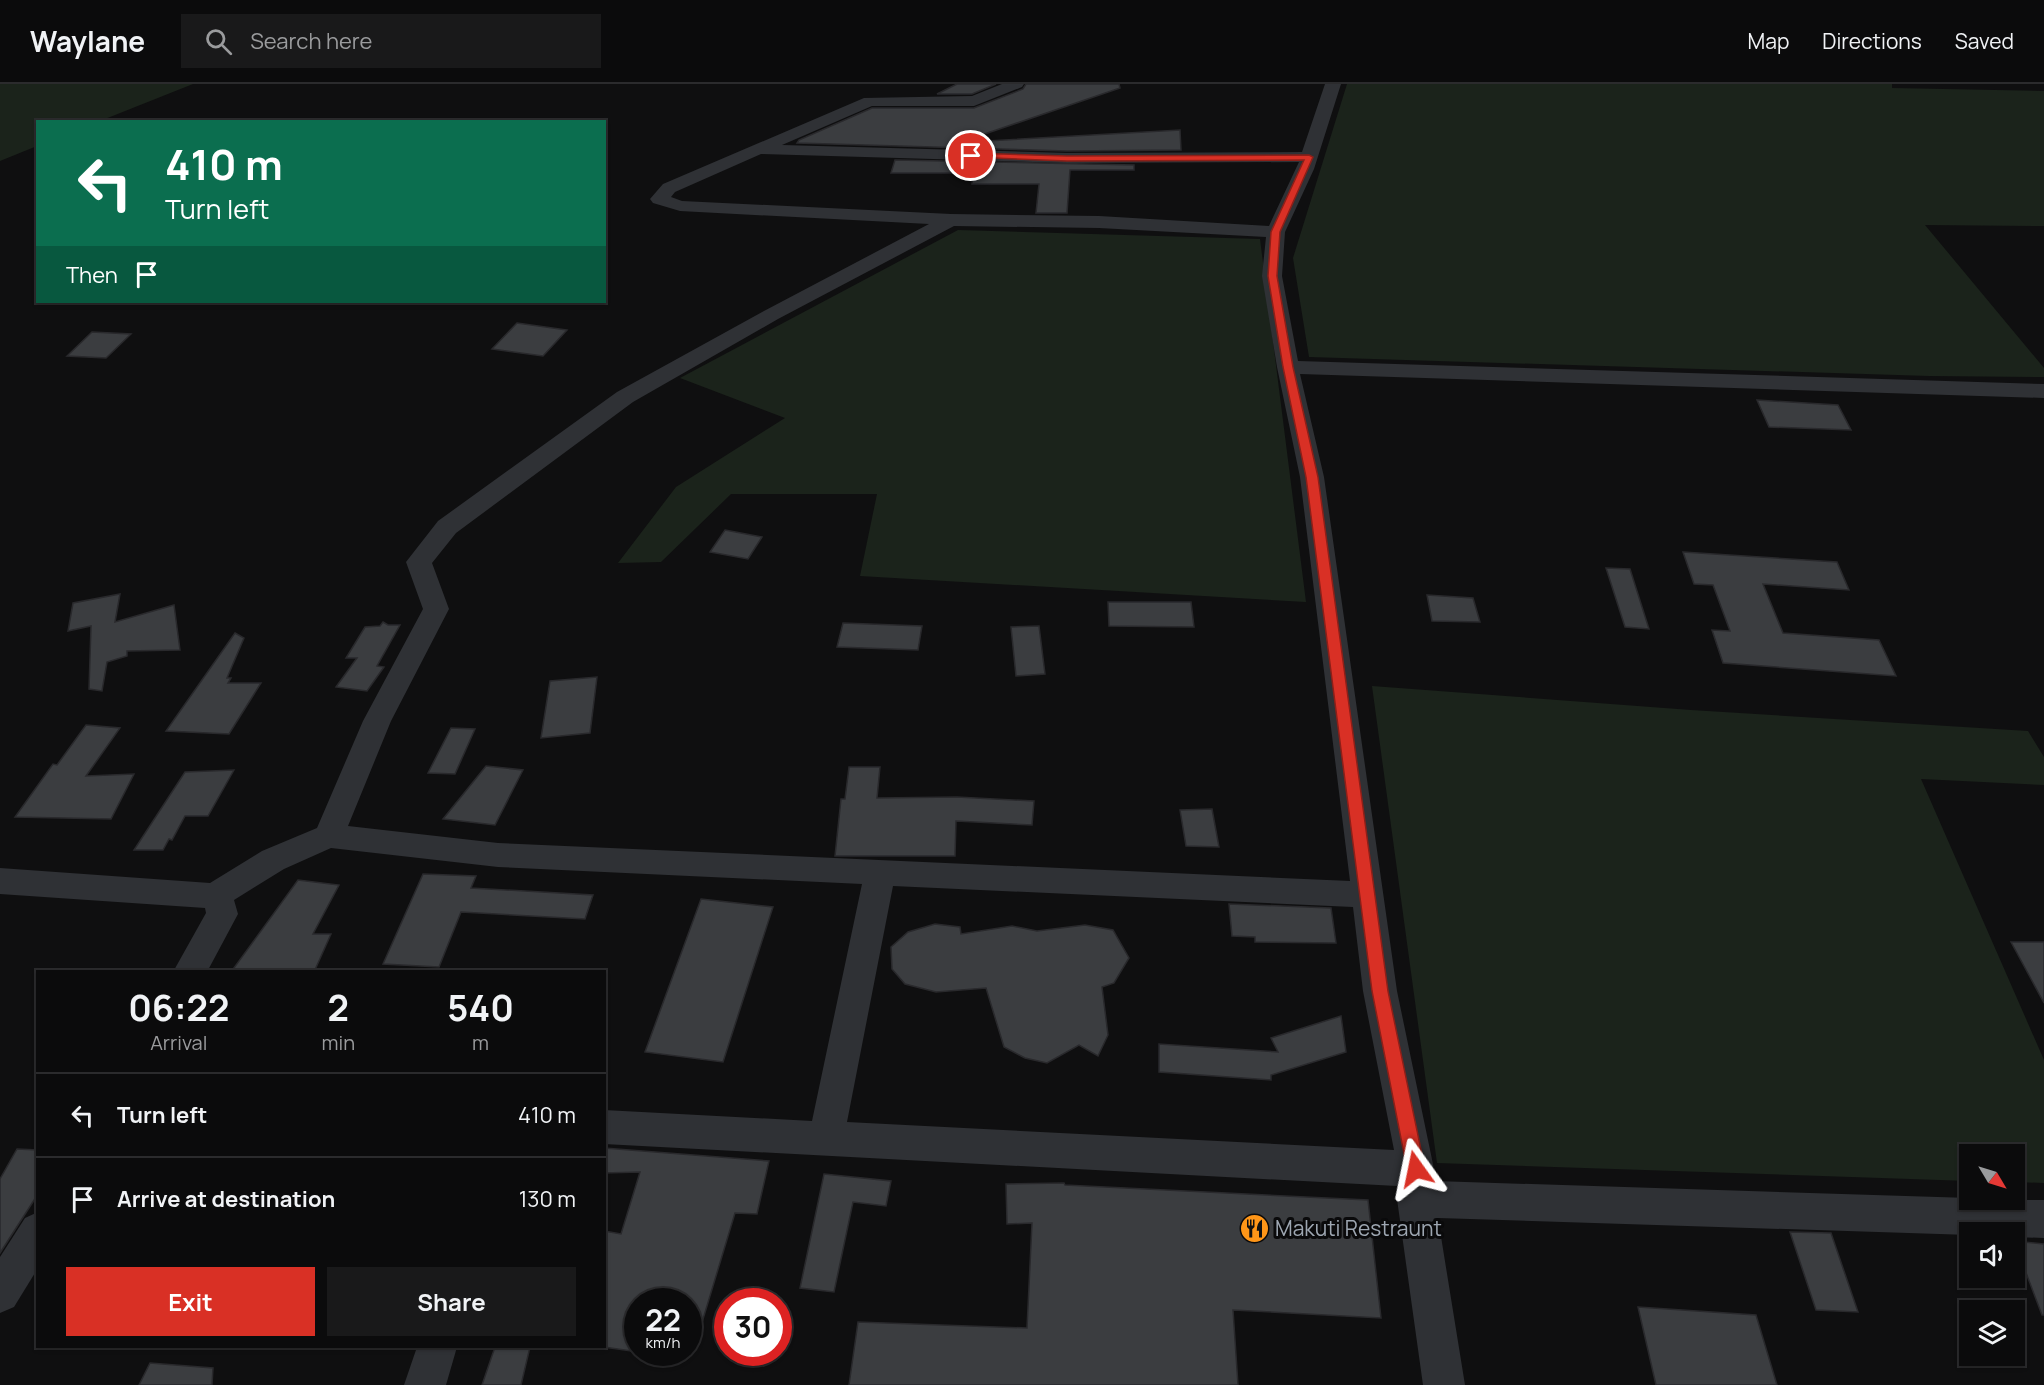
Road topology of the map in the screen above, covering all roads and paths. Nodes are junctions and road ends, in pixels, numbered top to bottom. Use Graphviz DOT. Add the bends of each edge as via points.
graph roads {
  1 [pos="881,84"];
  2 [pos="1016,84"];
  3 [pos="1333,84"];
  4 [pos="870,101"];
  5 [pos="758,149"];
  6 [pos="1309,157"];
  7 [pos="951,220"];
  8 [pos="1276,232"];
  9 [pos="1288,367"];
  10 [pos="2044,391"];
  11 [pos="329,836"];
  12 [pos="880,873"];
  13 [pos="0,881"];
  14 [pos="1366,895"];
  15 [pos="214,896"];
  16 [pos="191,970"];
  17 [pos="606,1127"];
  18 [pos="826,1139"];
  19 [pos="1416,1184"];
  20 [pos="2044,1219"];
  21 [pos="36,1235"];
  22 [pos="0,1293"];
  23 [pos="437,1348"];
  24 [pos="425,1385"];
  25 [pos="1444,1385"];
  1 -- 4 [label="street"];
  2 -- 4 [label="street" via="974,101"];
  3 -- 6 [label="street"];
  4 -- 5 [label="street"];
  5 -- 6 [label="street" via="1067,158"];
  5 -- 7 [label="street" via="669,188 659,199 681,206"];
  6 -- 8 [label="street"];
  7 -- 8 [label="street" via="1099,222"];
  7 -- 11 [label="street" via="625,397 447,527 418,562 436,609 377,721"];
  8 -- 9 [label="street" via="1272,276"];
  9 -- 10 [label="street"];
  9 -- 14 [label="street" via="1312,477"];
  11 -- 12 [label="street" via="498,855"];
  11 -- 15 [label="street" via="273,860"];
  12 -- 14 [label="street"];
  12 -- 18 [label="street"];
  13 -- 15 [label="street"];
  14 -- 19 [label="street"];
  15 -- 16 [label="street" via="222,914"];
  17 -- 18 [label="street"];
  18 -- 19 [label="street"];
  19 -- 20 [label="street"];
  19 -- 25 [label="street"];
  21 -- 22 [label="street"];
  23 -- 24 [label="street"];
}
